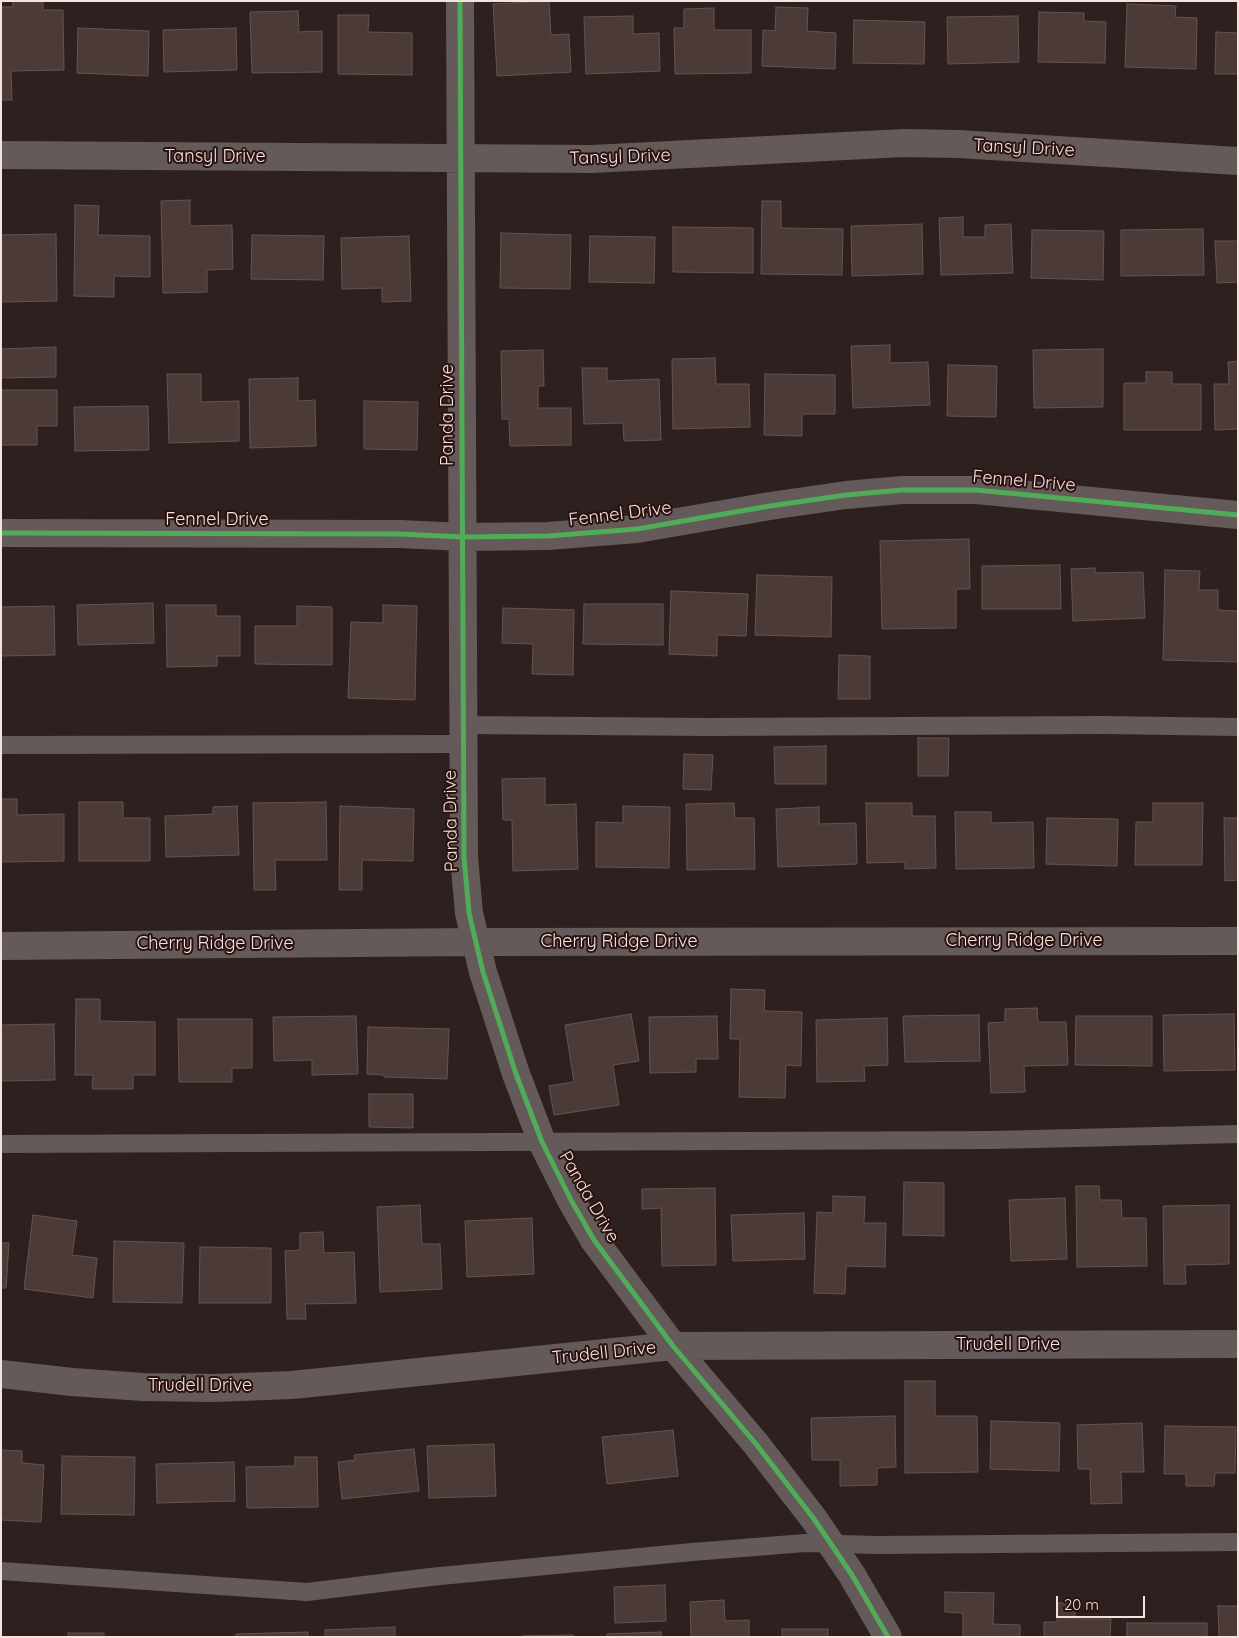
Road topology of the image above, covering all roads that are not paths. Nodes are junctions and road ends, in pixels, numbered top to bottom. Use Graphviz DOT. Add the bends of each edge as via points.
graph roads {
  1 [pos="460,1"];
  2 [pos="1,155"];
  3 [pos="460,158"];
  4 [pos="1238,161"];
  5 [pos="1238,515"];
  6 [pos="1,533"];
  7 [pos="462,537"];
  8 [pos="1238,727"];
  9 [pos="464,735"];
  10 [pos="1,745"];
  11 [pos="1238,941"];
  12 [pos="476,942"];
  13 [pos="1,946"];
  14 [pos="1238,1134"];
  15 [pos="542,1142"];
  16 [pos="1,1144"];
  17 [pos="1238,1344"];
  18 [pos="673,1346"];
  19 [pos="1,1374"];
  20 [pos="1238,1542"];
  21 [pos="830,1544"];
  22 [pos="1,1571"];
  23 [pos="888,1637"];
  1 -- 3 [label="street, Panda Drive"];
  2 -- 3 [label="street, Tansyl Drive"];
  3 -- 4 [label="street, Tansyl Drive" via="592,159 904,143"];
  3 -- 7 [label="street, Panda Drive"];
  5 -- 7 [label="street, Fennel Drive" via="976,490 902,490 770,506 637,529 548,536"];
  6 -- 7 [label="street, Fennel Drive"];
  7 -- 9 [label="street, Panda Drive"];
  8 -- 9 [label="lane" via="719,727"];
  9 -- 10 [label="lane"];
  9 -- 12 [label="street, Panda Drive" via="465,866 469,913"];
  11 -- 12 [label="street, Cherry Ridge Drive"];
  12 -- 13 [label="street, Cherry Ridge Drive"];
  12 -- 15 [label="street, Panda Drive" via="513,1066"];
  14 -- 15 [label="lane" via="993,1140"];
  15 -- 16 [label="lane"];
  15 -- 18 [label="street, Panda Drive" via="594,1240"];
  17 -- 18 [label="street, Trudell Drive"];
  18 -- 19 [label="street, Trudell Drive" via="292,1385 143,1386"];
  18 -- 21 [label="street, Panda Drive" via="756,1444"];
  20 -- 21 [label="lane"];
  21 -- 22 [label="lane" via="682,1552 307,1592"];
  21 -- 23 [label="street, Panda Drive"];
}
